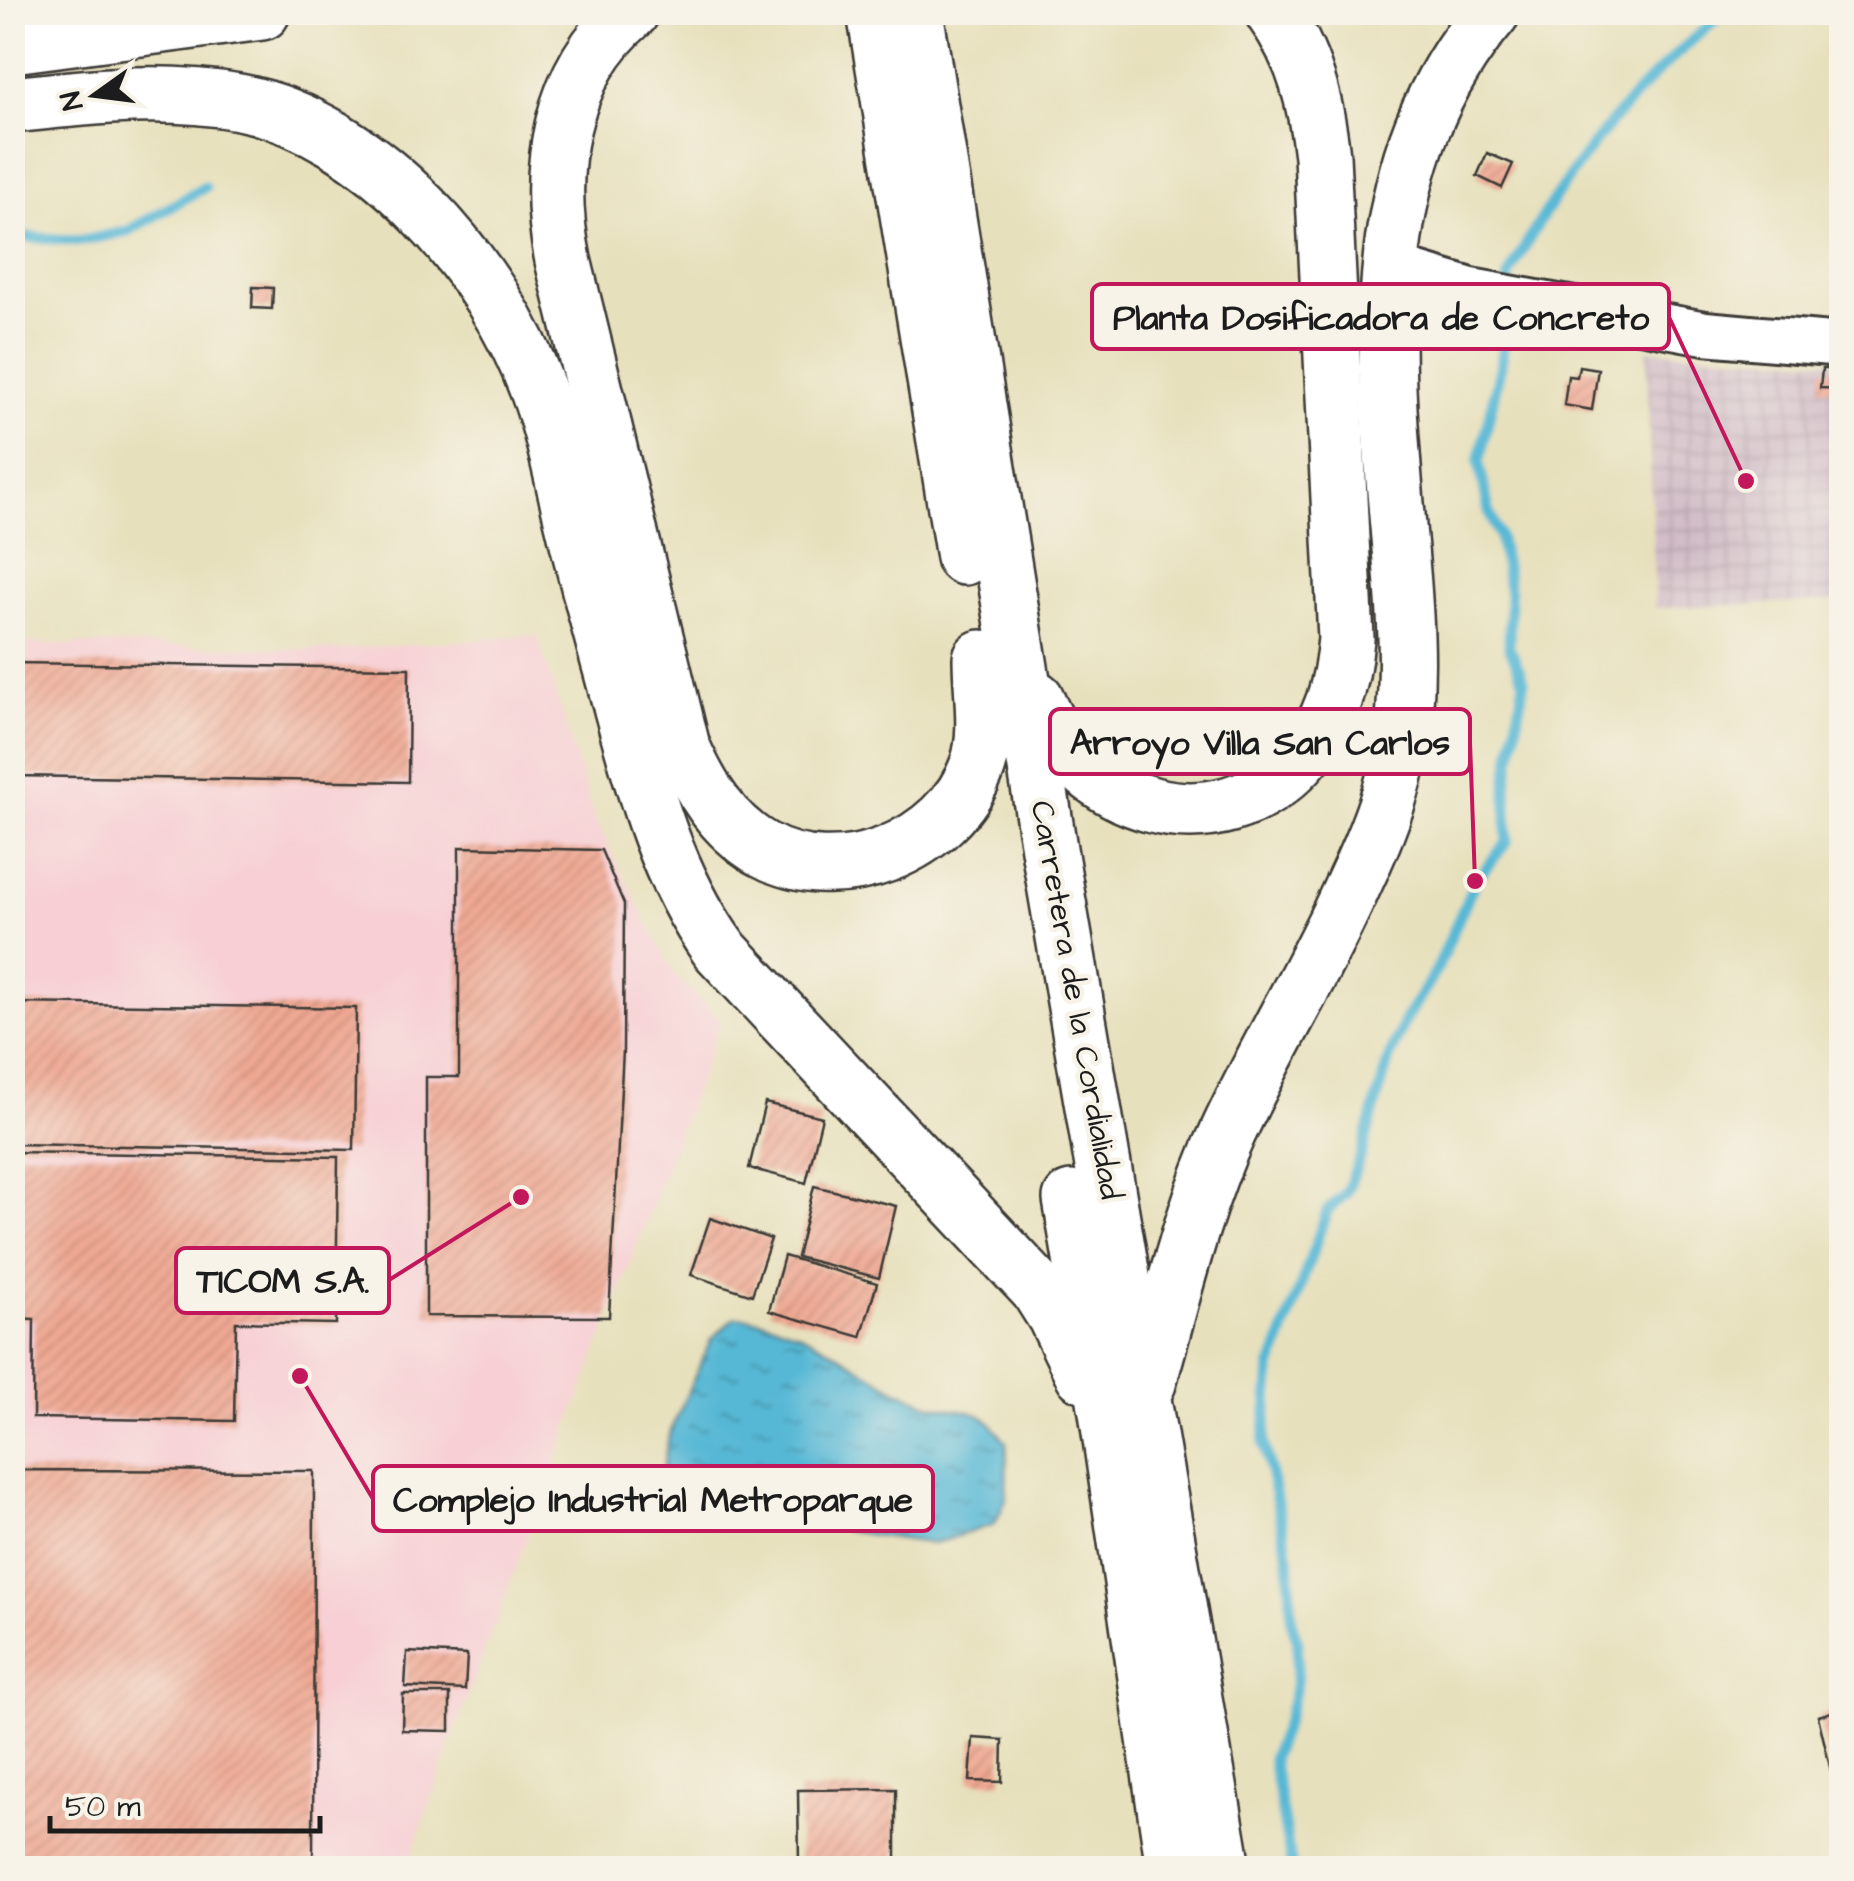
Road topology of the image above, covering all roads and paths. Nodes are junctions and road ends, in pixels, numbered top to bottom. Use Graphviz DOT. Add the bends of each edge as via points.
graph roads {
  1 [pos="262,12"];
  2 [pos="631,12"];
  3 [pos="875,12"];
  4 [pos="915,12"];
  5 [pos="1273,12"];
  6 [pos="1492,12"];
  7 [pos="87,35"];
  8 [pos="12,45"];
  9 [pos="12,74"];
  10 [pos="12,105"];
  11 [pos="932,252"];
  12 [pos="1388,265"];
  13 [pos="1842,345"];
  14 [pos="999,654"];
  15 [pos="1126,1404"];
  16 [pos="1174,1868"];
  17 [pos="1224,1868"];
  1 -- 7 [label="highway"];
  2 -- 14 [label="highway" via="592,56 570,100 555,205 682,747 704,792 740,833 785,858 839,865 893,852 936,826 976,769"];
  3 -- 11 [label="highway, Carretera de la Cordialidad"];
  4 -- 11 [label="highway, Carretera de la Cordialidad"];
  5 -- 14 [label="highway" via="1310,85 1322,156 1346,639 1327,720 1302,758 1266,788 1197,810 1153,807 1104,785 1058,743"];
  6 -- 12 [label="highway" via="1435,98 1400,198"];
  7 -- 8 [label="highway"];
  7 -- 9 [label="highway"];
  10 -- 15 [label="highway" via="142,94 243,103 324,132 389,178 432,220 498,309 538,389 648,803 688,900 719,950 1038,1289 1075,1361"];
  11 -- 14 [label="highway, Carretera de la Cordialidad"];
  12 -- 13 [label="lane" via="1471,290 1704,333"];
  12 -- 15 [label="highway" via="1386,364 1406,649 1398,763 1340,915 1211,1175"];
  14 -- 15 [label="highway, Carretera de la Cordialidad"];
  15 -- 16 [label="highway, Carretera de la Cordialidad"];
  15 -- 17 [label="highway, Carretera de la Cordialidad"];
}
